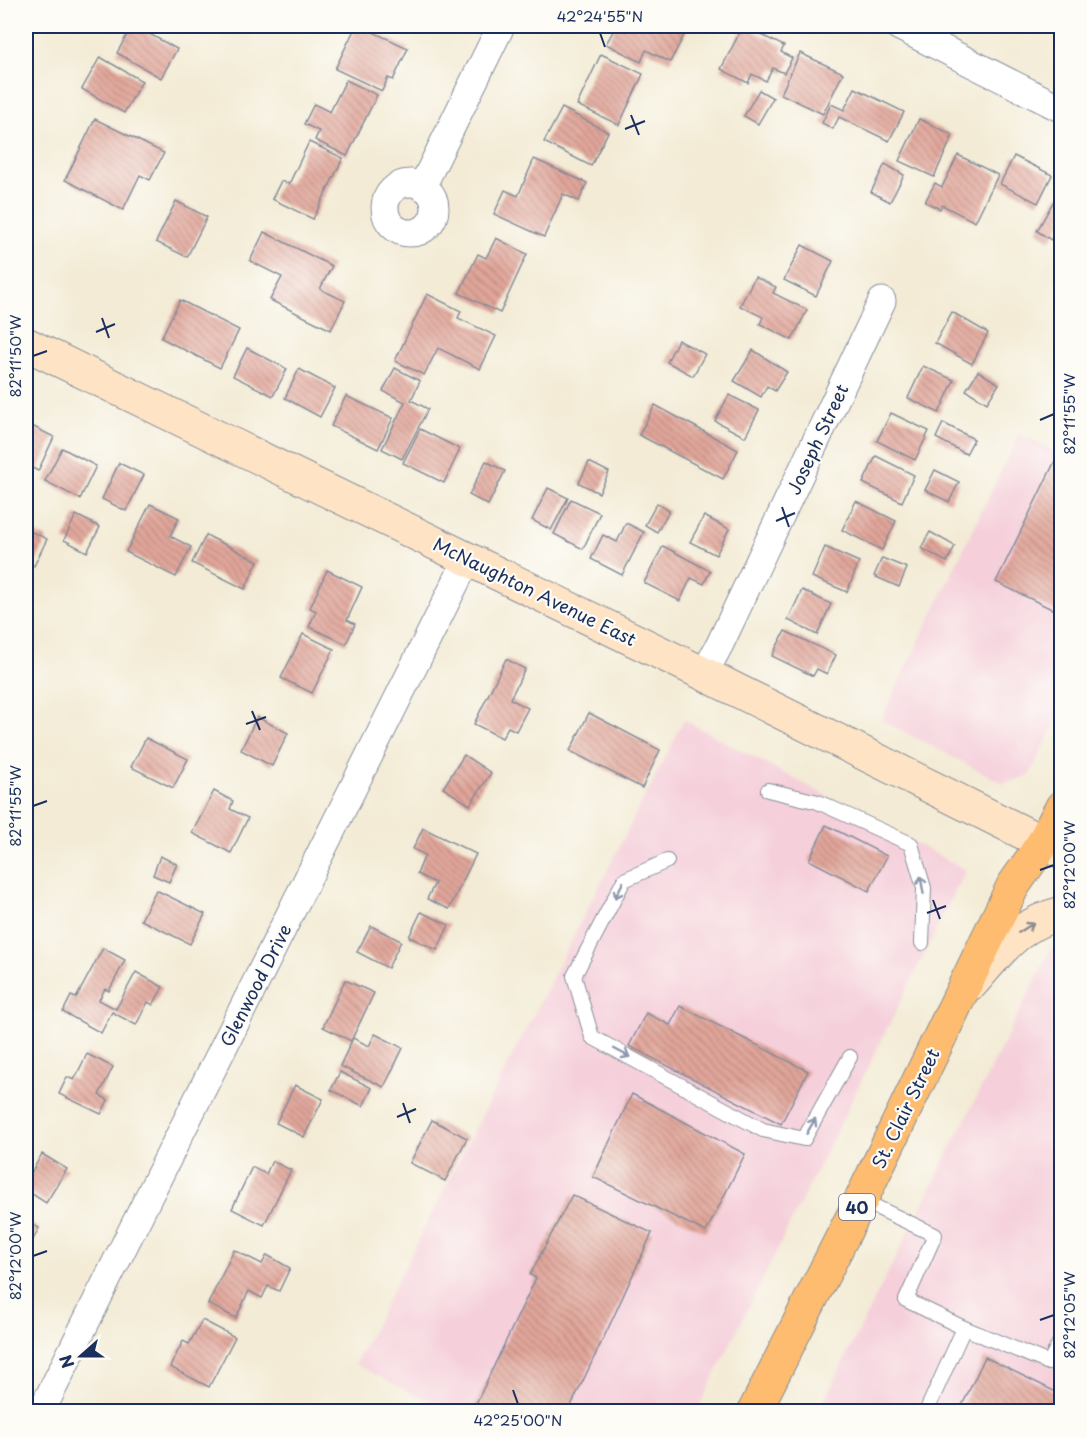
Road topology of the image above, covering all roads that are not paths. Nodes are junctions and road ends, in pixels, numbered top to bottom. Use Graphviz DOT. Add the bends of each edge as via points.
graph roads {
  1 [pos="501,26"];
  2 [pos="898,26"];
  3 [pos="1062,109"];
  4 [pos="422,187"];
  5 [pos="882,301"];
  6 [pos="26,344"];
  7 [pos="468,558"];
  8 [pos="704,674"];
  9 [pos="768,790"];
  10 [pos="1062,807"];
  11 [pos="1052,847"];
  12 [pos="667,861"];
  13 [pos="1062,913"];
  14 [pos="922,943"];
  15 [pos="957,1001"];
  16 [pos="850,1057"];
  17 [pos="861,1200"];
  18 [pos="964,1328"];
  19 [pos="1062,1338"];
  20 [pos="41,1412"];
  21 [pos="754,1412"];
  22 [pos="926,1412"];
  1 -- 4 [label="street"];
  2 -- 3 [label="street"];
  5 -- 8 [label="street, Joseph Street"];
  6 -- 7 [label="main road, McNaughton Avenue East"];
  7 -- 8 [label="main road, McNaughton Avenue East"];
  7 -- 20 [label="street, Glenwood Drive"];
  8 -- 11 [label="main road, McNaughton Avenue East"];
  14 -- 9 [label="lane, one-way" via="924,888 911,844 818,802"];
  10 -- 11 [label="main road, St. Clair Street / 40"];
  11 -- 15 [label="main road, St. Clair Street / 40" via="1012,886"];
  12 -- 16 [label="lane, one-way" via="624,880 574,976 592,1037 763,1130 804,1139"];
  15 -- 13 [label="main road, one-way" via="1011,938 1044,917"];
  15 -- 17 [label="main road, St. Clair Street / 40"];
  17 -- 18 [label="lane" via="935,1235 906,1300"];
  17 -- 21 [label="main road, St. Clair Street / 40"];
  18 -- 19 [label="lane" via="1049,1363"];
  18 -- 22 [label="lane"];
}
